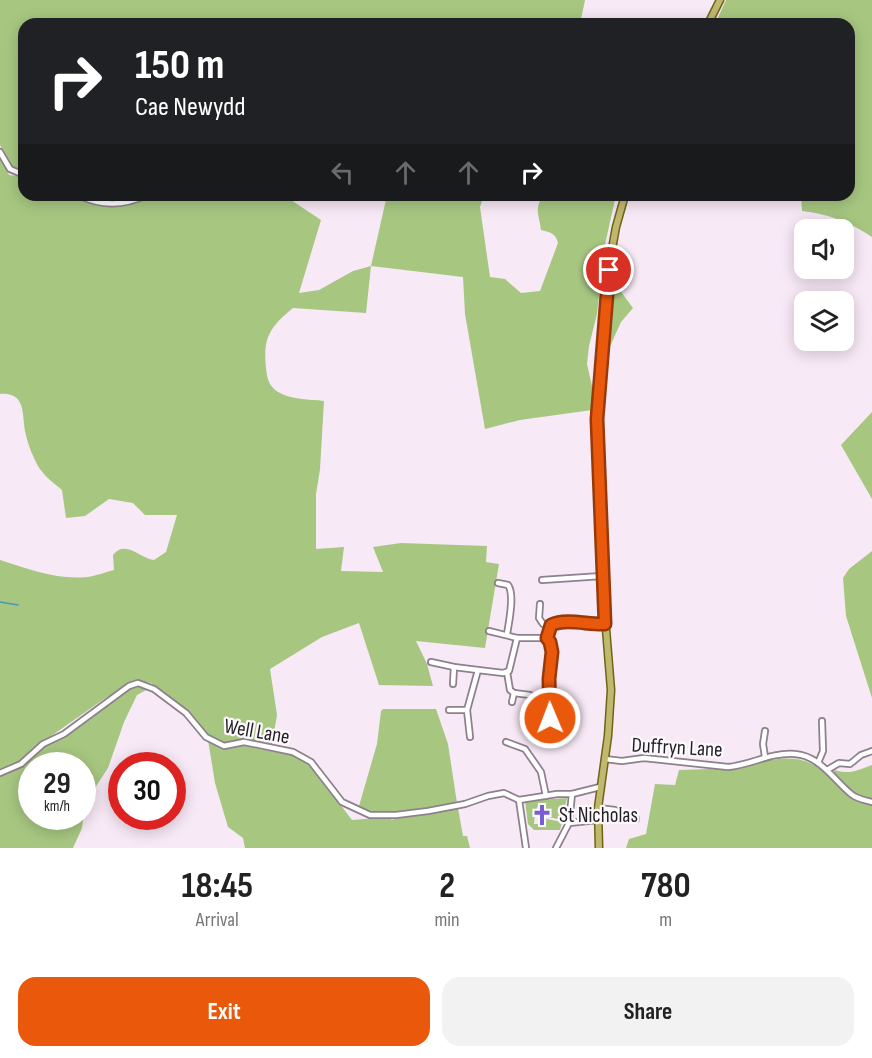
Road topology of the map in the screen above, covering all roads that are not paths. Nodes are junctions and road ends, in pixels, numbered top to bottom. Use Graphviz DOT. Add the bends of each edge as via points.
graph roads {
  1 [pos="720,0"];
  2 [pos="711,18"];
  3 [pos="0,152"];
  4 [pos="18,172"];
  5 [pos="94,201"];
  6 [pos="122,201"];
  7 [pos="623,201"];
  8 [pos="602,576"];
  9 [pos="542,580"];
  10 [pos="498,583"];
  11 [pos="540,604"];
  12 [pos="605,624"];
  13 [pos="551,625"];
  14 [pos="489,631"];
  15 [pos="507,634"];
  16 [pos="517,638"];
  17 [pos="547,638"];
  18 [pos="431,662"];
  19 [pos="454,667"];
  20 [pos="478,670"];
  21 [pos="507,672"];
  22 [pos="453,684"];
  23 [pos="514,693"];
  24 [pos="530,695"];
  25 [pos="512,702"];
  26 [pos="449,710"];
  27 [pos="467,710"];
  28 [pos="550,718"];
  29 [pos="822,721"];
  30 [pos="765,731"];
  31 [pos="470,737"];
  32 [pos="506,742"];
  33 [pos="872,751"];
  34 [pos="765,757"];
  35 [pos="605,759"];
  36 [pos="818,763"];
  37 [pos="827,770"];
  38 [pos="0,773"];
  39 [pos="600,787"];
  40 [pos="572,794"];
  41 [pos="546,796"];
  42 [pos="519,801"];
  43 [pos="872,802"];
  44 [pos="598,808"];
  45 [pos="636,819"];
  46 [pos="598,820"];
  47 [pos="569,823"];
  48 [pos="526,848"];
  49 [pos="556,848"];
  50 [pos="598,848"];
  1 -- 2 [label="main road"];
  3 -- 4 [label="street" via="10,169"];
  5 -- 6 [label="street"];
  7 -- 8 [label="main road" via="610,260 598,390"];
  8 -- 9 [label="street"];
  8 -- 12 [label="main road"];
  10 -- 15 [label="street" via="511,590"];
  11 -- 13 [label="street" via="541,622"];
  12 -- 13 [label="street"];
  12 -- 35 [label="main road" via="611,690"];
  13 -- 17 [label="street"];
  14 -- 15 [label="street"];
  15 -- 16 [label="street"];
  16 -- 17 [label="street"];
  16 -- 21 [label="street"];
  17 -- 28 [label="street" via="552,652"];
  18 -- 19 [label="street"];
  19 -- 20 [label="street"];
  19 -- 22 [label="street"];
  20 -- 21 [label="street"];
  20 -- 27 [label="street"];
  21 -- 23 [label="street" via="509,688"];
  23 -- 24 [label="street"];
  23 -- 25 [label="street"];
  26 -- 27 [label="street"];
  27 -- 31 [label="street"];
  29 -- 36 [label="street" via="823,751"];
  30 -- 34 [label="street"];
  32 -- 41 [label="street" via="525,749 541,772"];
  33 -- 37 [label="street" via="850,764 839,763"];
  34 -- 35 [label="street, Duffryn Lane" via="728,767 645,758"];
  34 -- 36 [label="street, Duffryn Lane" via="799,754"];
  35 -- 39 [label="main road"];
  36 -- 37 [label="street, Duffryn Lane"];
  37 -- 43 [label="street, Duffryn Lane" via="850,793"];
  38 -- 42 [label="street, Well Lane" via="21,764 43,744 138,683 154,689 186,713 206,737 224,746 244,742 293,752 311,762 342,802 370,815 428,811 504,793"];
  39 -- 40 [label="street, Well Lane"];
  39 -- 44 [label="main road"];
  40 -- 41 [label="street, Well Lane"];
  40 -- 47 [label="street"];
  41 -- 42 [label="street, Well Lane"];
  42 -- 48 [label="street"];
  44 -- 45 [label="street"];
  44 -- 46 [label="main road"];
  46 -- 47 [label="street"];
  46 -- 50 [label="main road"];
  47 -- 49 [label="street"];
}
